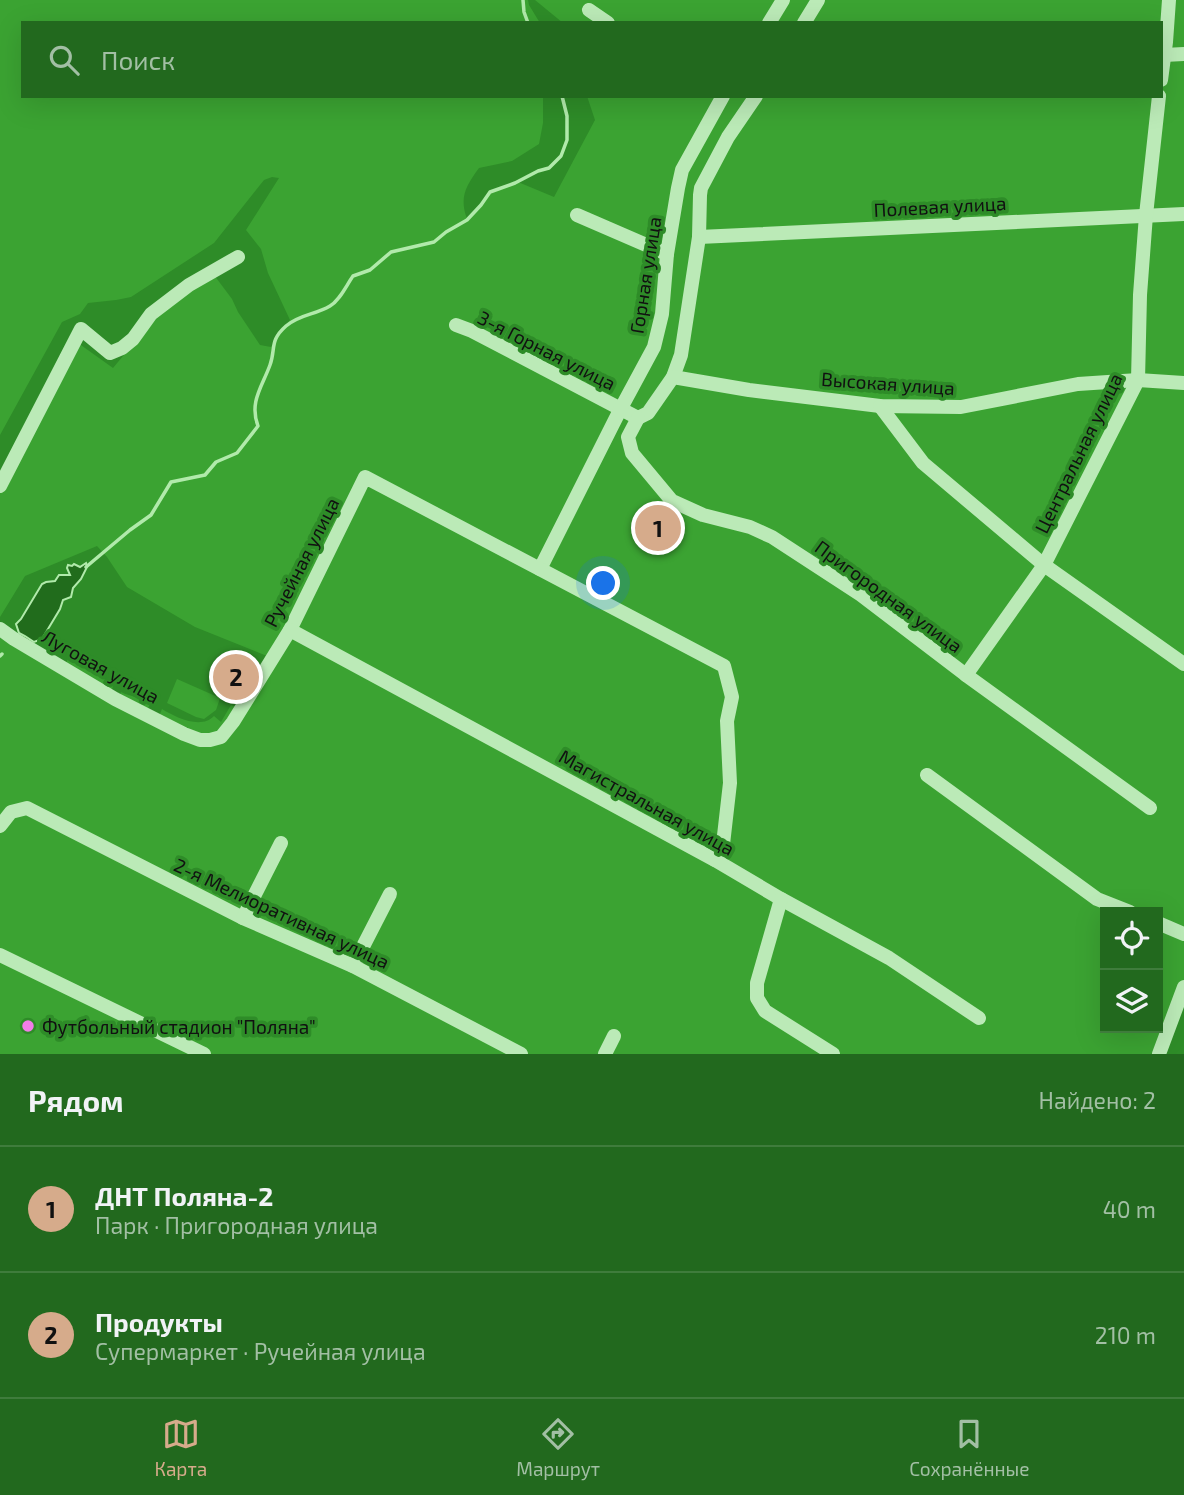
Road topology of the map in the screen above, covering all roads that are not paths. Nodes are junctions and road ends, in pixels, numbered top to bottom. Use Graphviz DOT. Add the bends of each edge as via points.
graph roads {
  1 [pos="783,0"];
  2 [pos="818,0"];
  3 [pos="1169,0"];
  4 [pos="589,10"];
  5 [pos="605,21"];
  6 [pos="770,21"];
  7 [pos="805,21"];
  8 [pos="1164,46"];
  9 [pos="1184,54"];
  10 [pos="721,98"];
  11 [pos="755,98"];
  12 [pos="1159,98"];
  13 [pos="1184,214"];
  14 [pos="577,215"];
  15 [pos="1146,215"];
  16 [pos="699,237"];
  17 [pos="667,254"];
  18 [pos="238,257"];
  19 [pos="456,325"];
  20 [pos="673,377"];
  21 [pos="1138,380"];
  22 [pos="1184,383"];
  23 [pos="880,406"];
  24 [pos="620,410"];
  25 [pos="638,418"];
  26 [pos="0,486"];
  27 [pos="1044,565"];
  28 [pos="540,569"];
  29 [pos="0,629"];
  30 [pos="290,630"];
  31 [pos="1184,663"];
  32 [pos="966,675"];
  33 [pos="184,734"];
  34 [pos="927,775"];
  35 [pos="1150,808"];
  36 [pos="0,825"];
  37 [pos="281,843"];
  38 [pos="715,860"];
  39 [pos="390,894"];
  40 [pos="781,899"];
  41 [pos="1117,907"];
  42 [pos="243,918"];
  43 [pos="1163,925"];
  44 [pos="1184,934"];
  45 [pos="0,956"];
  46 [pos="353,966"];
  47 [pos="1184,987"];
  48 [pos="979,1018"];
  49 [pos="614,1036"];
  50 [pos="204,1054"];
  51 [pos="521,1054"];
  52 [pos="605,1054"];
  53 [pos="833,1054"];
  54 [pos="1159,1054"];
  1 -- 6 [label="street"];
  2 -- 7 [label="street"];
  3 -- 8 [label="street"];
  4 -- 5 [label="street"];
  8 -- 9 [label="street"];
  10 -- 17 [label="street, Горная улица" via="682,170"];
  11 -- 16 [label="street" via="701,188"];
  12 -- 15 [label="street, Центральная улица"];
  13 -- 15 [label="street, Полевая улица"];
  14 -- 17 [label="street"];
  15 -- 16 [label="street, Полевая улица"];
  15 -- 21 [label="street, Центральная улица"];
  16 -- 20 [label="street" via="681,355"];
  17 -- 24 [label="street, Горная улица" via="654,347"];
  18 -- 26 [label="street" via="188,285 151,314 122,348 110,353 81,330"];
  19 -- 24 [label="street, 3-я Горная улица"];
  20 -- 23 [label="street, Высокая улица"];
  20 -- 25 [label="street" via="648,412"];
  21 -- 22 [label="street, Высокая улица"];
  21 -- 23 [label="street, Высокая улица" via="1078,384 961,407"];
  21 -- 27 [label="street, Центральная улица"];
  23 -- 27 [label="street" via="923,463"];
  24 -- 25 [label="street, 3-я Горная улица"];
  24 -- 28 [label="street, Горная улица"];
  25 -- 32 [label="street, Пригородная улица" via="628,437 632,453 672,501 772,537 862,595"];
  27 -- 31 [label="street"];
  27 -- 32 [label="street, Центральная улица"];
  28 -- 30 [label="street, Ручейная улица" via="365,477"];
  28 -- 38 [label="street" via="724,666 732,697 727,721 730,783 722,853"];
  29 -- 33 [label="street, Луговая улица" via="115,699"];
  30 -- 33 [label="street, Ручейная улица" via="220,737 200,740"];
  30 -- 38 [label="street, Магистральная улица"];
  32 -- 35 [label="street, Пригородная улица"];
  34 -- 41 [label="street" via="1097,899"];
  36 -- 42 [label="street, 2-я Мелиоративная улица" via="11,812 27,808"];
  37 -- 42 [label="street"];
  38 -- 40 [label="street, Магистральная улица"];
  39 -- 46 [label="street"];
  40 -- 48 [label="street, Магистральная улица" via="889,958"];
  40 -- 53 [label="street" via="757,998 765,1011"];
  42 -- 46 [label="street, 2-я Мелиоративная улица"];
  43 -- 44 [label="street"];
  45 -- 50 [label="street"];
  46 -- 51 [label="street, 2-я Мелиоративная улица"];
  47 -- 54 [label="street"];
  49 -- 52 [label="street"];
}
